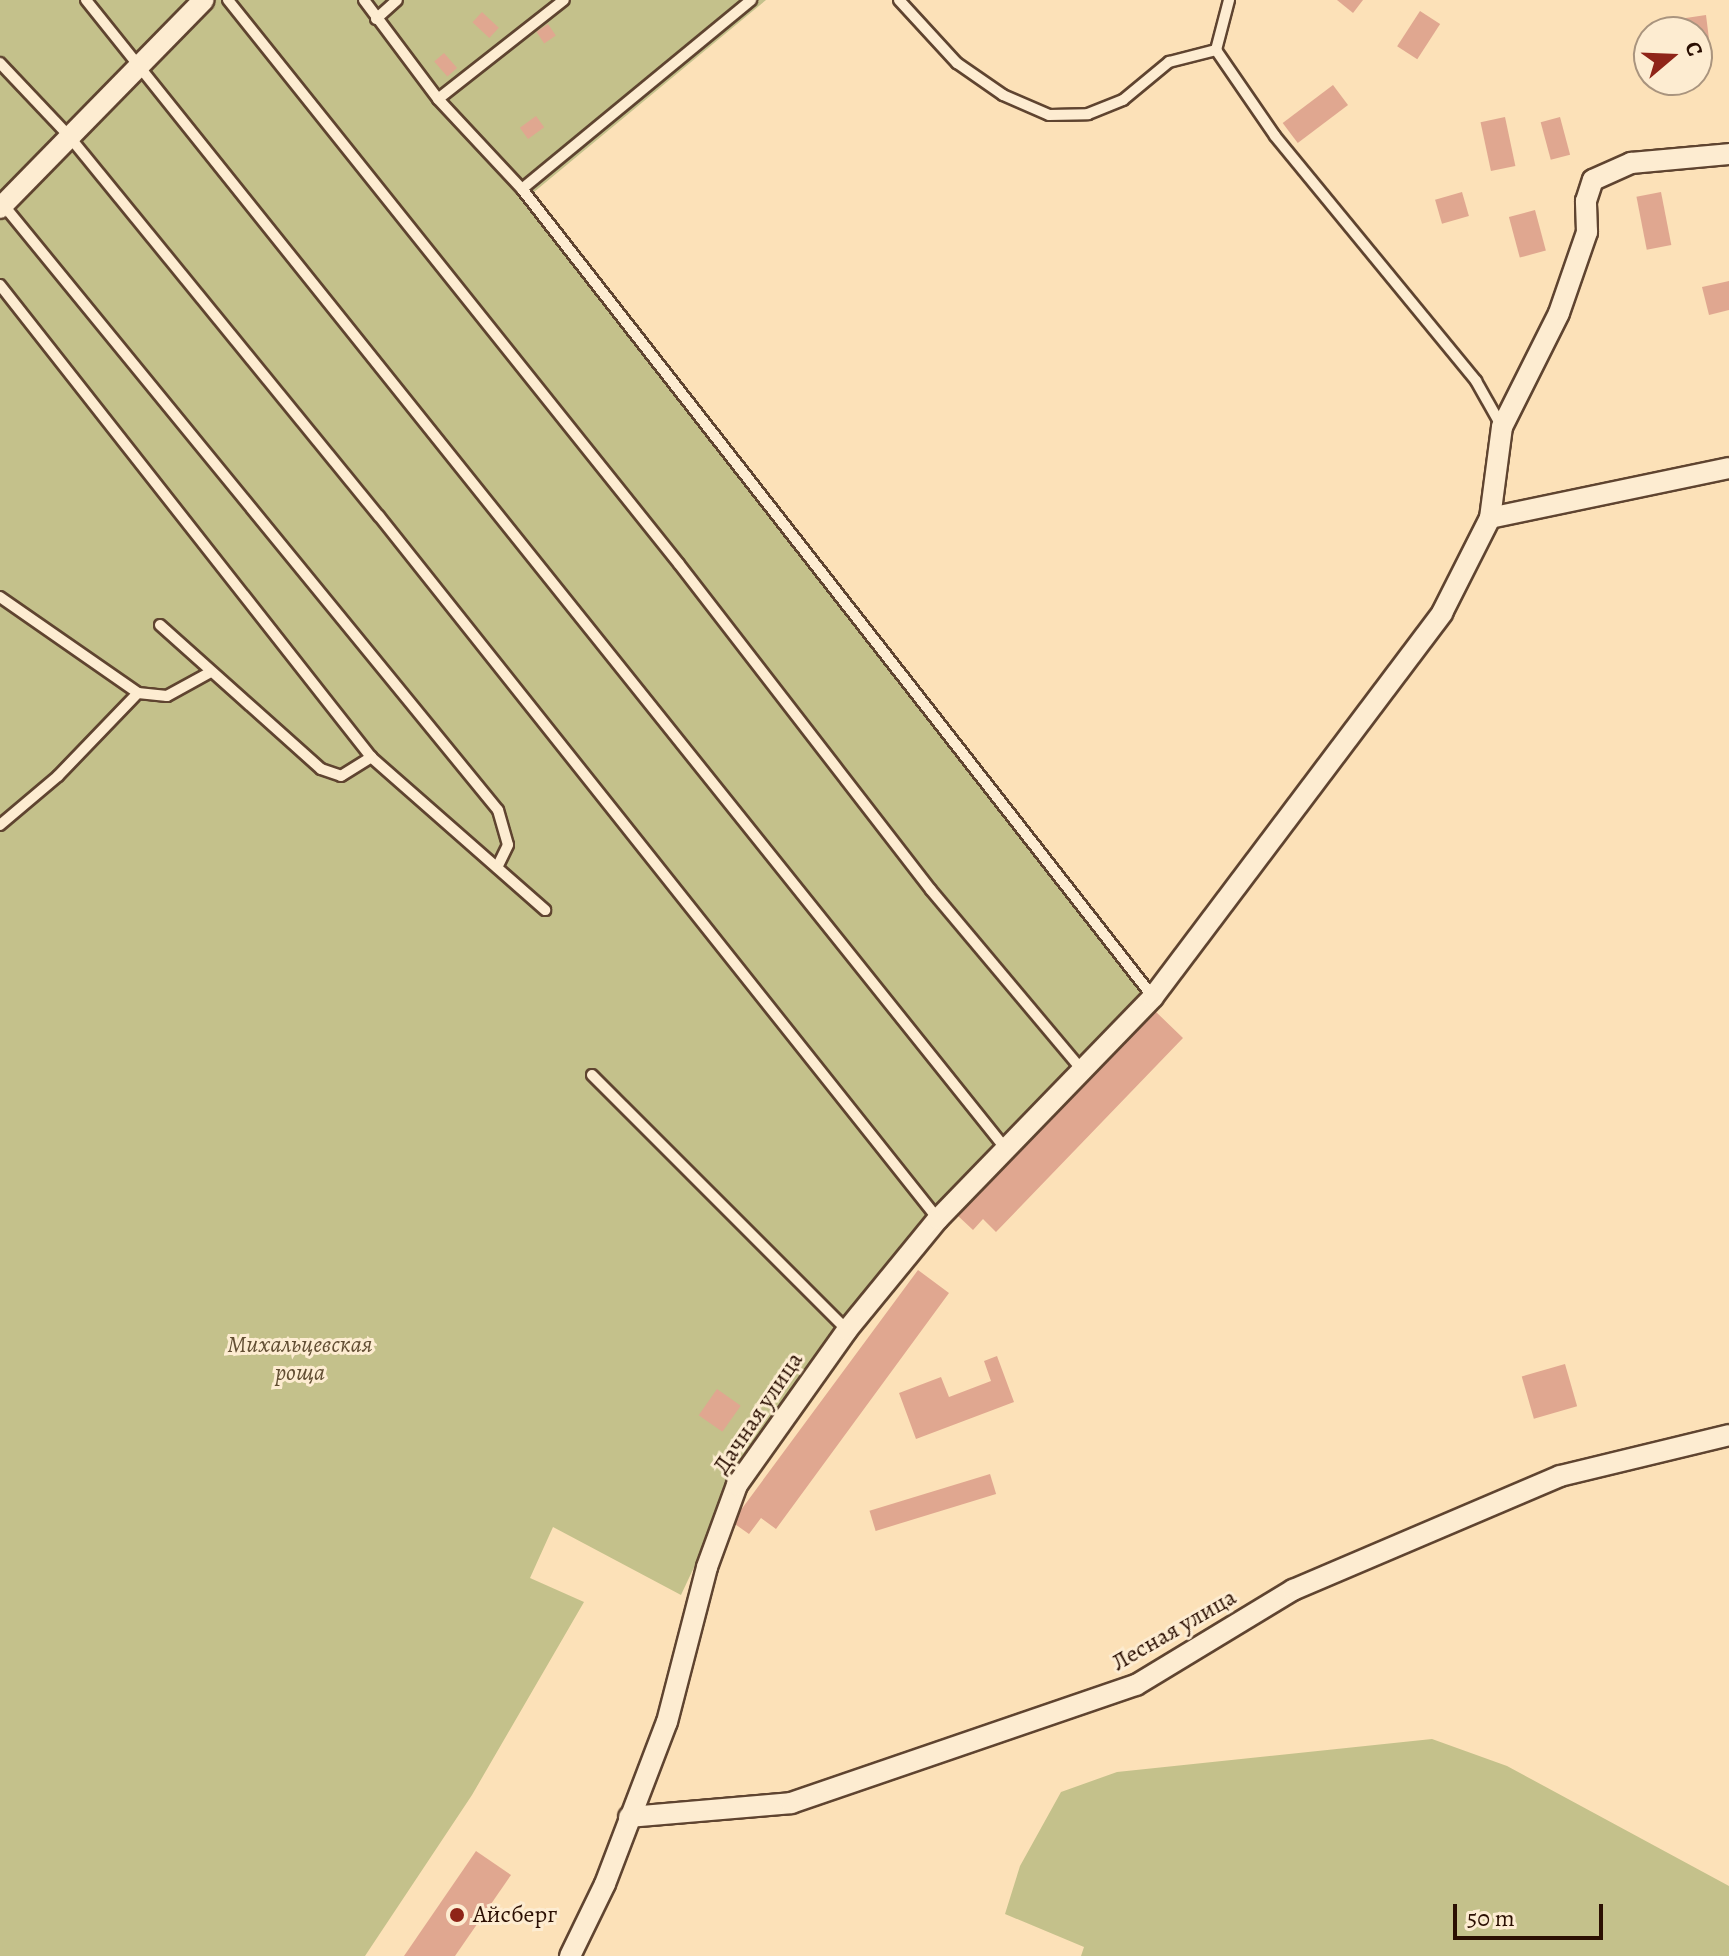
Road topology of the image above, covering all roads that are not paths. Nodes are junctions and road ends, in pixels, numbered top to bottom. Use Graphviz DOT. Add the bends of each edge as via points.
graph roads {
  1 [pos="86,0"];
  2 [pos="204,0"];
  3 [pos="228,0"];
  4 [pos="364,0"];
  5 [pos="397,0"];
  6 [pos="564,0"];
  7 [pos="751,0"];
  8 [pos="899,0"];
  9 [pos="1229,0"];
  10 [pos="376,19"];
  11 [pos="1216,50"];
  12 [pos="0,63"];
  13 [pos="138,67"];
  14 [pos="438,99"];
  15 [pos="68,135"];
  16 [pos="1729,154"];
  17 [pos="522,189"];
  18 [pos="1,204"];
  19 [pos="0,285"];
  20 [pos="1502,427"];
  21 [pos="1729,468"];
  22 [pos="1490,518"];
  23 [pos="0,597"];
  24 [pos="160,625"];
  25 [pos="209,673"];
  26 [pos="138,693"];
  27 [pos="371,757"];
  28 [pos="0,825"];
  29 [pos="497,868"];
  30 [pos="545,910"];
  31 [pos="1153,997"];
  32 [pos="1082,1070"];
  33 [pos="592,1075"];
  34 [pos="1006,1149"];
  35 [pos="938,1219"];
  36 [pos="847,1330"];
  37 [pos="1729,1435"];
  38 [pos="629,1817"];
  39 [pos="570,1956"];
  1 -- 13 [label="lane"];
  2 -- 13 [label="street"];
  3 -- 32 [label="lane" via="679,564 931,890"];
  4 -- 10 [label="lane"];
  5 -- 10 [label="lane"];
  6 -- 14 [label="lane"];
  7 -- 17 [label="lane"];
  8 -- 11 [label="lane" via="957,63 1003,95 1049,115 1088,114 1123,100 1169,62"];
  9 -- 11 [label="lane"];
  10 -- 14 [label="lane"];
  11 -- 20 [label="lane" via="1275,136 1476,381"];
  12 -- 15 [label="lane"];
  13 -- 15 [label="street"];
  13 -- 34 [label="lane"];
  14 -- 17 [label="lane"];
  15 -- 18 [label="street"];
  15 -- 35 [label="lane"];
  16 -- 20 [label="street, Дачная улица" via="1631,163 1593,180 1586,201 1587,232 1559,313"];
  17 -- 31 [label="lane"];
  18 -- 29 [label="lane" via="498,810 508,845"];
  19 -- 27 [label="lane"];
  20 -- 22 [label="street, Дачная улица"];
  21 -- 22 [label="street"];
  22 -- 31 [label="street, Дачная улица" via="1442,613"];
  23 -- 26 [label="lane"];
  24 -- 25 [label="lane"];
  25 -- 26 [label="lane" via="167,696"];
  25 -- 27 [label="lane" via="327,773 341,776"];
  26 -- 28 [label="lane" via="58,776"];
  27 -- 29 [label="lane"];
  29 -- 30 [label="lane"];
  31 -- 32 [label="street, Дачная улица"];
  32 -- 34 [label="street, Дачная улица"];
  33 -- 36 [label="lane" via="722,1199"];
  34 -- 35 [label="street, Дачная улица"];
  35 -- 36 [label="street, Дачная улица"];
  36 -- 38 [label="street, Дачная улица" via="737,1485 707,1567 667,1722"];
  37 -- 38 [label="street, Лесная улица" via="1560,1476 1293,1590 1136,1685 1106,1696 791,1803"];
  38 -- 39 [label="street, Дачная улица" via="605,1884"];
}
